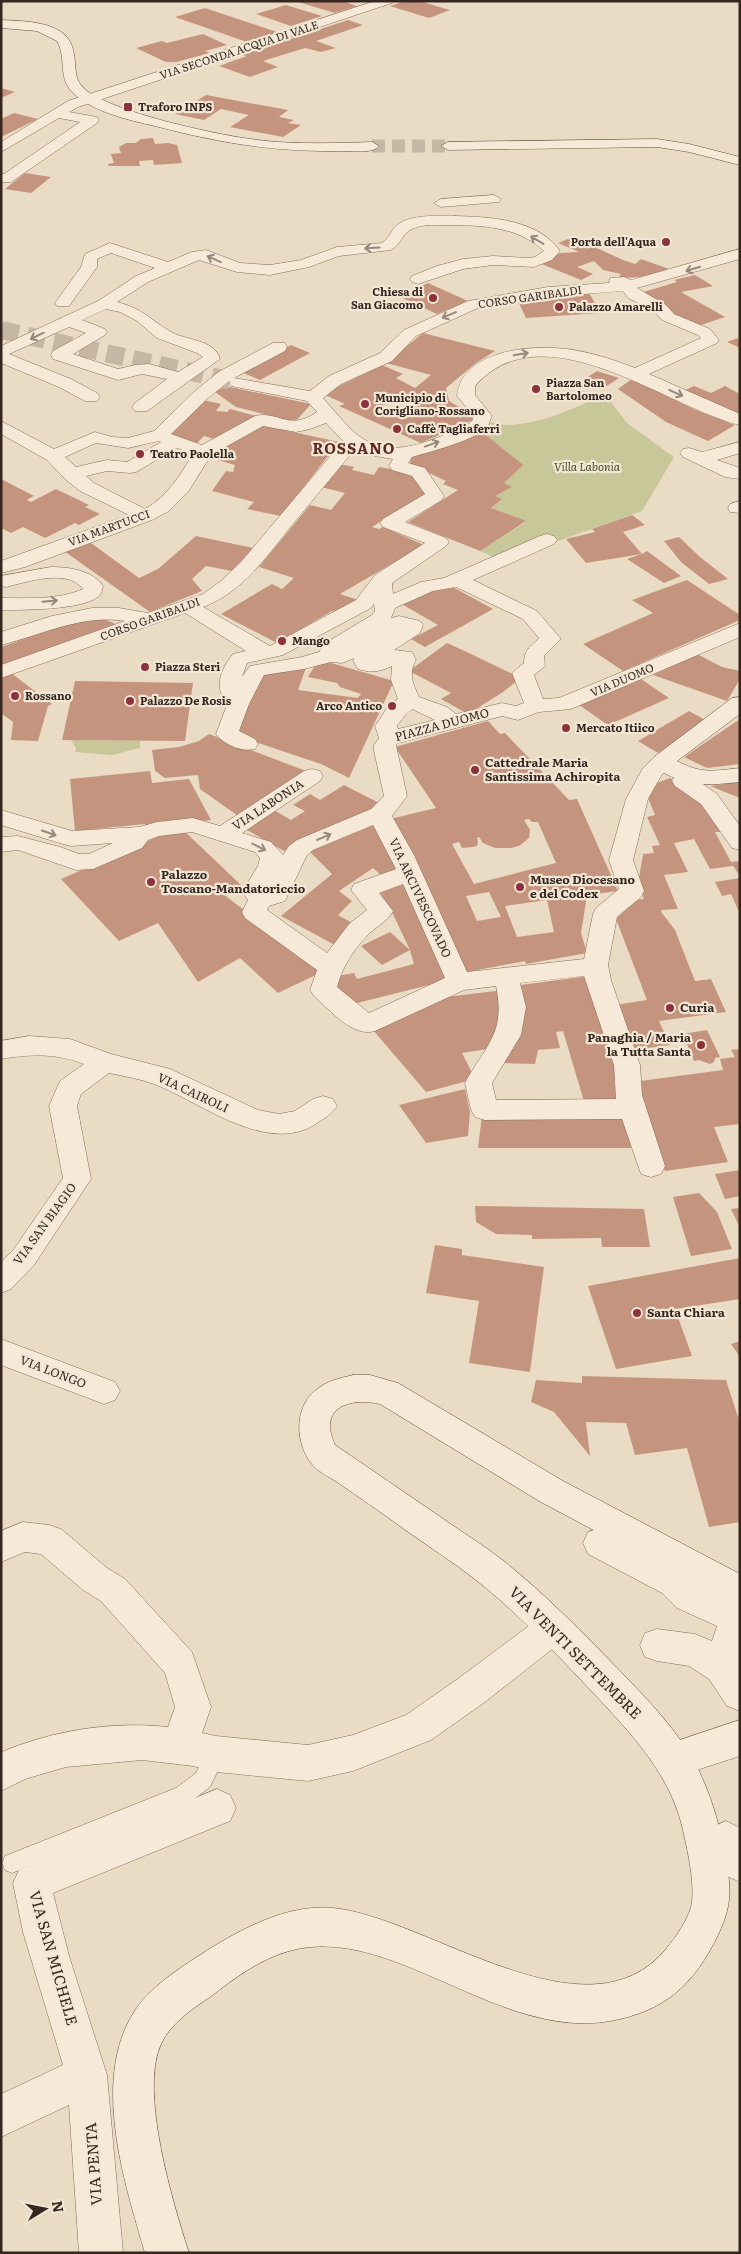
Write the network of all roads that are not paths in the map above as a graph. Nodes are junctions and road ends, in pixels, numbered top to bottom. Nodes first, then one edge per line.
1 (388, 1) edge
2 (1, 24) edge
3 (89, 98) junction
4 (57, 114) junction
5 (372, 146) tunnel mouth
6 (448, 146) tunnel mouth
7 (1, 148) edge
8 (740, 161) edge
9 (1, 178) edge
10 (494, 199) dead end
11 (436, 205) junction
12 (740, 254) edge
13 (526, 265) junction
14 (169, 267) junction
15 (418, 279) dead end
16 (628, 286) junction
17 (63, 303) dead end
18 (104, 304) junction
19 (68, 321) junction
20 (279, 347) dead end
21 (4, 350) edge
22 (110, 356) dead end
23 (94, 367) junction
24 (634, 375) junction
25 (180, 378) junction
26 (237, 382) tunnel mouth
27 (65, 383) junction
28 (91, 397) dead end
29 (312, 397) junction
30 (141, 407) dead end
31 (328, 413) junction
32 (740, 420) edge
33 (1, 426) edge
34 (167, 438) junction
35 (353, 440) junction
36 (740, 447) edge
37 (204, 451) junction
38 (404, 454) junction
39 (53, 456) junction
40 (740, 474) edge
41 (71, 475) junction
42 (145, 516) junction
43 (547, 540) dead end
44 (1, 567) edge
45 (382, 579) junction
46 (458, 579) junction
47 (1, 582) edge
48 (1, 604) edge
49 (386, 604) junction
50 (190, 607) junction
51 (149, 619) junction
52 (740, 629) edge
53 (1, 639) edge
54 (265, 653) junction
55 (331, 655) junction
56 (1, 672) edge
57 (410, 701) junction
58 (740, 703) edge
59 (238, 704) junction
60 (523, 716) junction
61 (452, 722) junction
62 (390, 738) junction
63 (247, 744) dead end
64 (662, 762) junction
65 (740, 775) edge
66 (312, 776) dead end
67 (687, 776) junction
68 (378, 814) junction
69 (2, 817) edge
70 (141, 834) junction
71 (224, 834) junction
72 (740, 843) edge
73 (1, 845) edge
74 (410, 873) junction
75 (261, 898) junction
76 (595, 966) junction
77 (330, 967) junction
78 (506, 976) junction
79 (459, 982) junction
80 (1, 1050) edge
81 (105, 1062) junction
82 (324, 1106) dead end
83 (632, 1109) junction
84 (650, 1166) dead end
85 (1, 1281) edge
86 (1, 1352) edge
87 (104, 1391) dead end
88 (600, 1543) dead end
89 (1, 1547) edge
90 (739, 1606) edge
91 (553, 1628) junction
92 (657, 1645) dead end
93 (730, 1681) edge
94 (740, 1738) edge
95 (180, 1746) junction
96 (216, 1754) junction
97 (672, 1760) junction
98 (1, 1773) edge
99 (217, 1808) dead end
100 (12, 1863) dead end
101 (88, 2075) junction
102 (1, 2116) edge
103 (101, 2253) edge
104 (167, 2253) edge

1 - 3 street, VIA SECONDA ACQUA DI VALE
2 - 3 street
3 - 4 street, VIA SECONDA ACQUA DI VALE
3 - 5 street
4 - 7 street, VIA SECONDA ACQUA DI VALE
4 - 9 street
6 - 8 street
10 - 11 street
13 -> 11 street
11 -> 14 street
12 -> 16 street, CORSO GARIBALDI
13 - 15 street
13 - 16 street
14 - 17 street
14 - 18 street
16 - 24 street
16 -> 29 street, CORSO GARIBALDI
18 - 19 street
18 - 25 street
19 -> 21 street
19 - 23 street
20 - 34 street
21 - 27 street
22 - 23 street
23 - 25 street
23 - 27 street
24 -> 32 street
38 -> 24 street
25 - 30 street
26 - 29 street
27 - 28 street
29 - 31 street
31 - 35 street
31 - 37 street, VIA MARTUCCI
33 - 39 street
34 - 37 street
34 - 39 street
34 - 41 street
35 - 38 street
35 - 50 street, CORSO GARIBALDI
36 - 40 street
37 - 42 street, VIA MARTUCCI
38 - 45 street
39 - 41 street
41 - 42 street
42 - 44 street, VIA MARTUCCI
43 - 46 street
45 - 49 street
45 - 54 street
46 - 49 street
46 - 60 street
48 -> 47 street
49 - 55 street
50 - 51 street, CORSO GARIBALDI
50 - 54 street
51 - 53 street
51 - 56 street, CORSO GARIBALDI
52 - 60 street, VIA DUOMO
54 - 59 street
55 - 57 street
55 - 59 street
57 - 61 street
57 - 62 street
58 - 64 street
59 - 63 street
60 - 61 street, PIAZZA DUOMO
61 - 62 street, PIAZZA DUOMO
62 - 68 street, PIAZZA DUOMO
64 - 67 street
64 - 76 street
65 - 67 street
66 - 71 street, VIA LABONIA
67 - 72 street
68 - 74 street, VIA ARCIVESCOVADO
75 -> 68 street
69 -> 70 street
70 - 71 street
70 - 73 street
71 -> 75 street
74 - 77 street
74 - 79 street, VIA ARCIVESCOVADO
75 - 77 street
76 - 78 street
76 - 83 street
77 - 79 street
78 - 79 street
78 - 83 street
80 - 81 street, VIA CAIROLI
81 - 82 street, VIA CAIROLI
81 - 85 street, VIA SAN BIAGIO
83 - 84 street
86 - 87 street, VIA LONGO
88 - 90 street
89 - 95 street
90 - 91 street, VIA VENTI SETTEMBRE
90 - 93 street
91 - 96 street
91 - 97 street, VIA VENTI SETTEMBRE
92 - 93 street
94 - 97 street
95 - 96 street
95 - 98 street
96 - 100 lane
97 - 104 street, VIA VENTI SETTEMBRE
99 - 101 street, VIA SAN MICHELE
101 - 102 street
101 - 103 street, VIA PENTA

